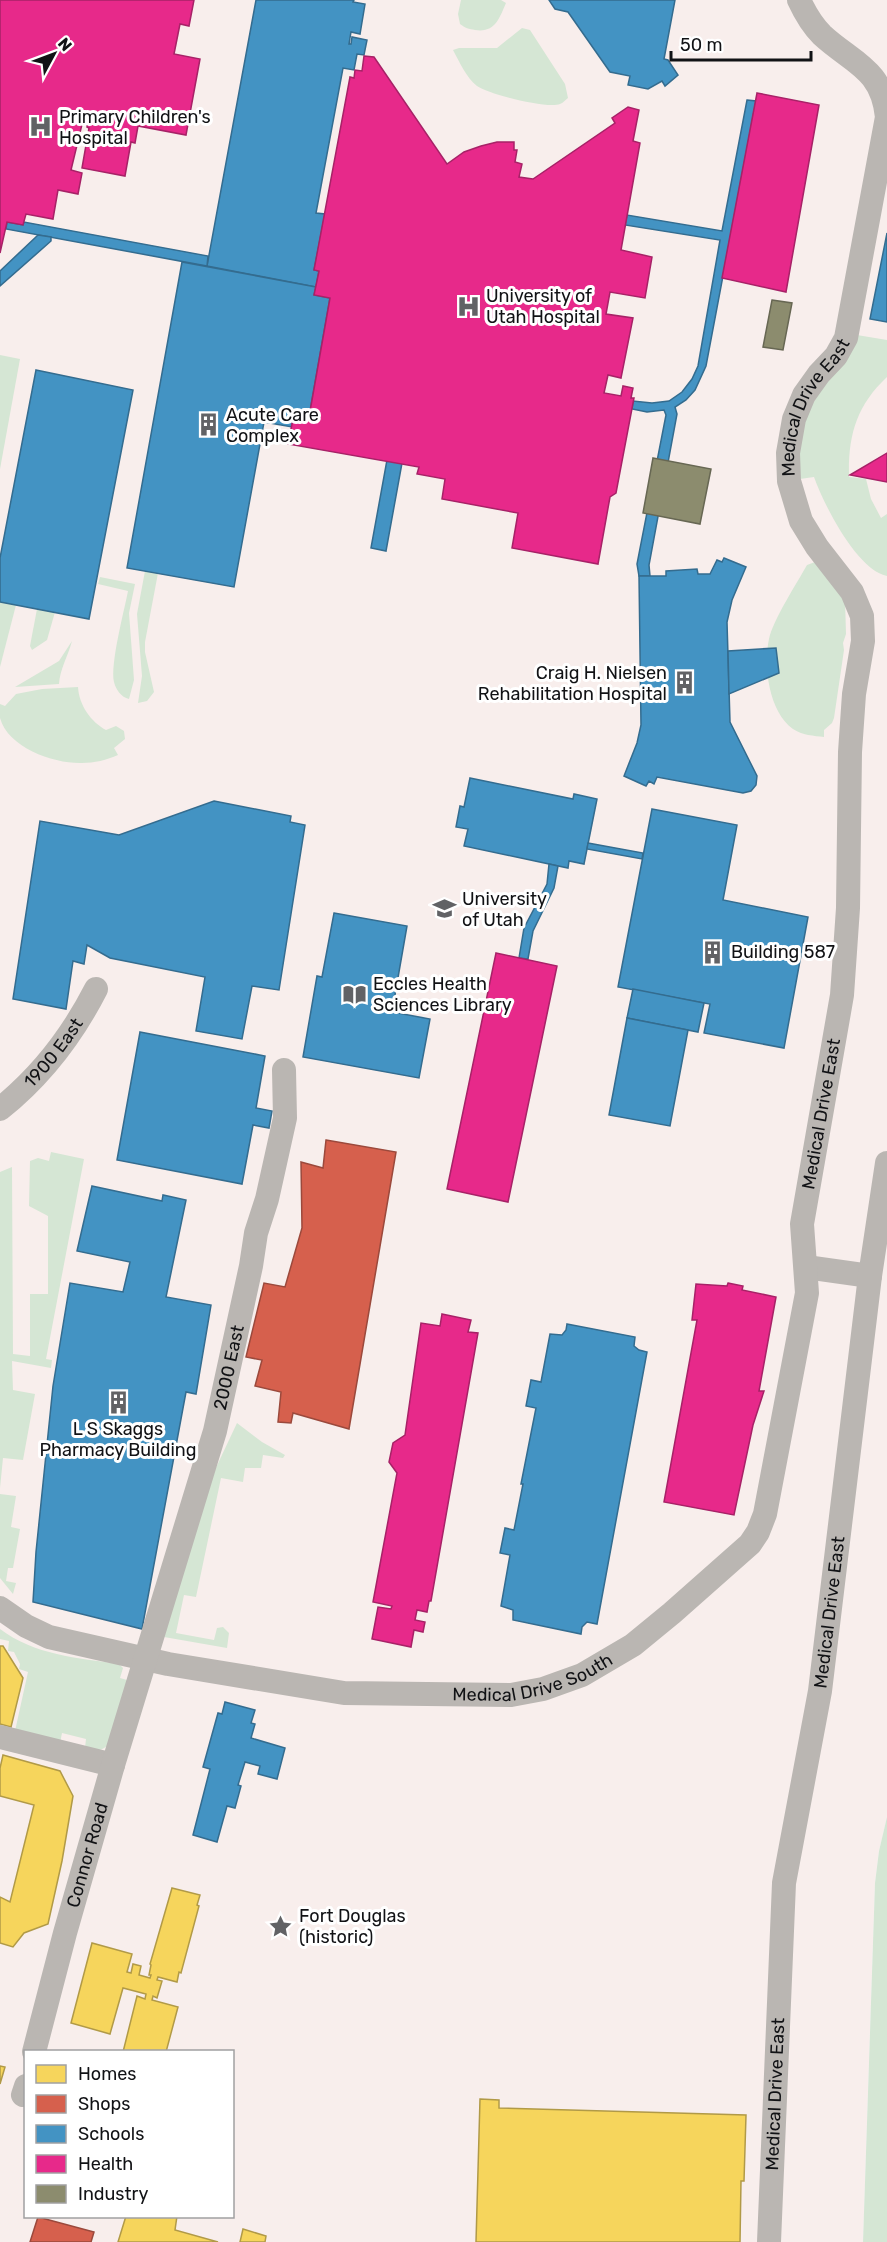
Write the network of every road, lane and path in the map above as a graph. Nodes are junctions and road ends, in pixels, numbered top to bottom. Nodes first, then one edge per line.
1 (799, 0) edge
2 (96, 989) dead end
3 (284, 1070) dead end
4 (0, 1109) edge
5 (887, 1162) edge
6 (806, 1267) junction
7 (870, 1276) junction
8 (0, 1608) edge
9 (146, 1660) junction
10 (0, 1737) edge
11 (113, 1765) junction
12 (35, 2050) edge
13 (769, 2242) edge

1 - 6 street, Medical Drive East
2 - 4 street, 1900 East
3 - 9 street, 2000 East
5 - 7 street, Medical Drive East
6 - 7 street
6 - 9 street, Medical Drive South
7 - 13 street, Medical Drive East
8 - 9 street, Medical Drive South
9 - 11 street, Connor Road
10 - 11 street
11 - 12 street, Connor Road

